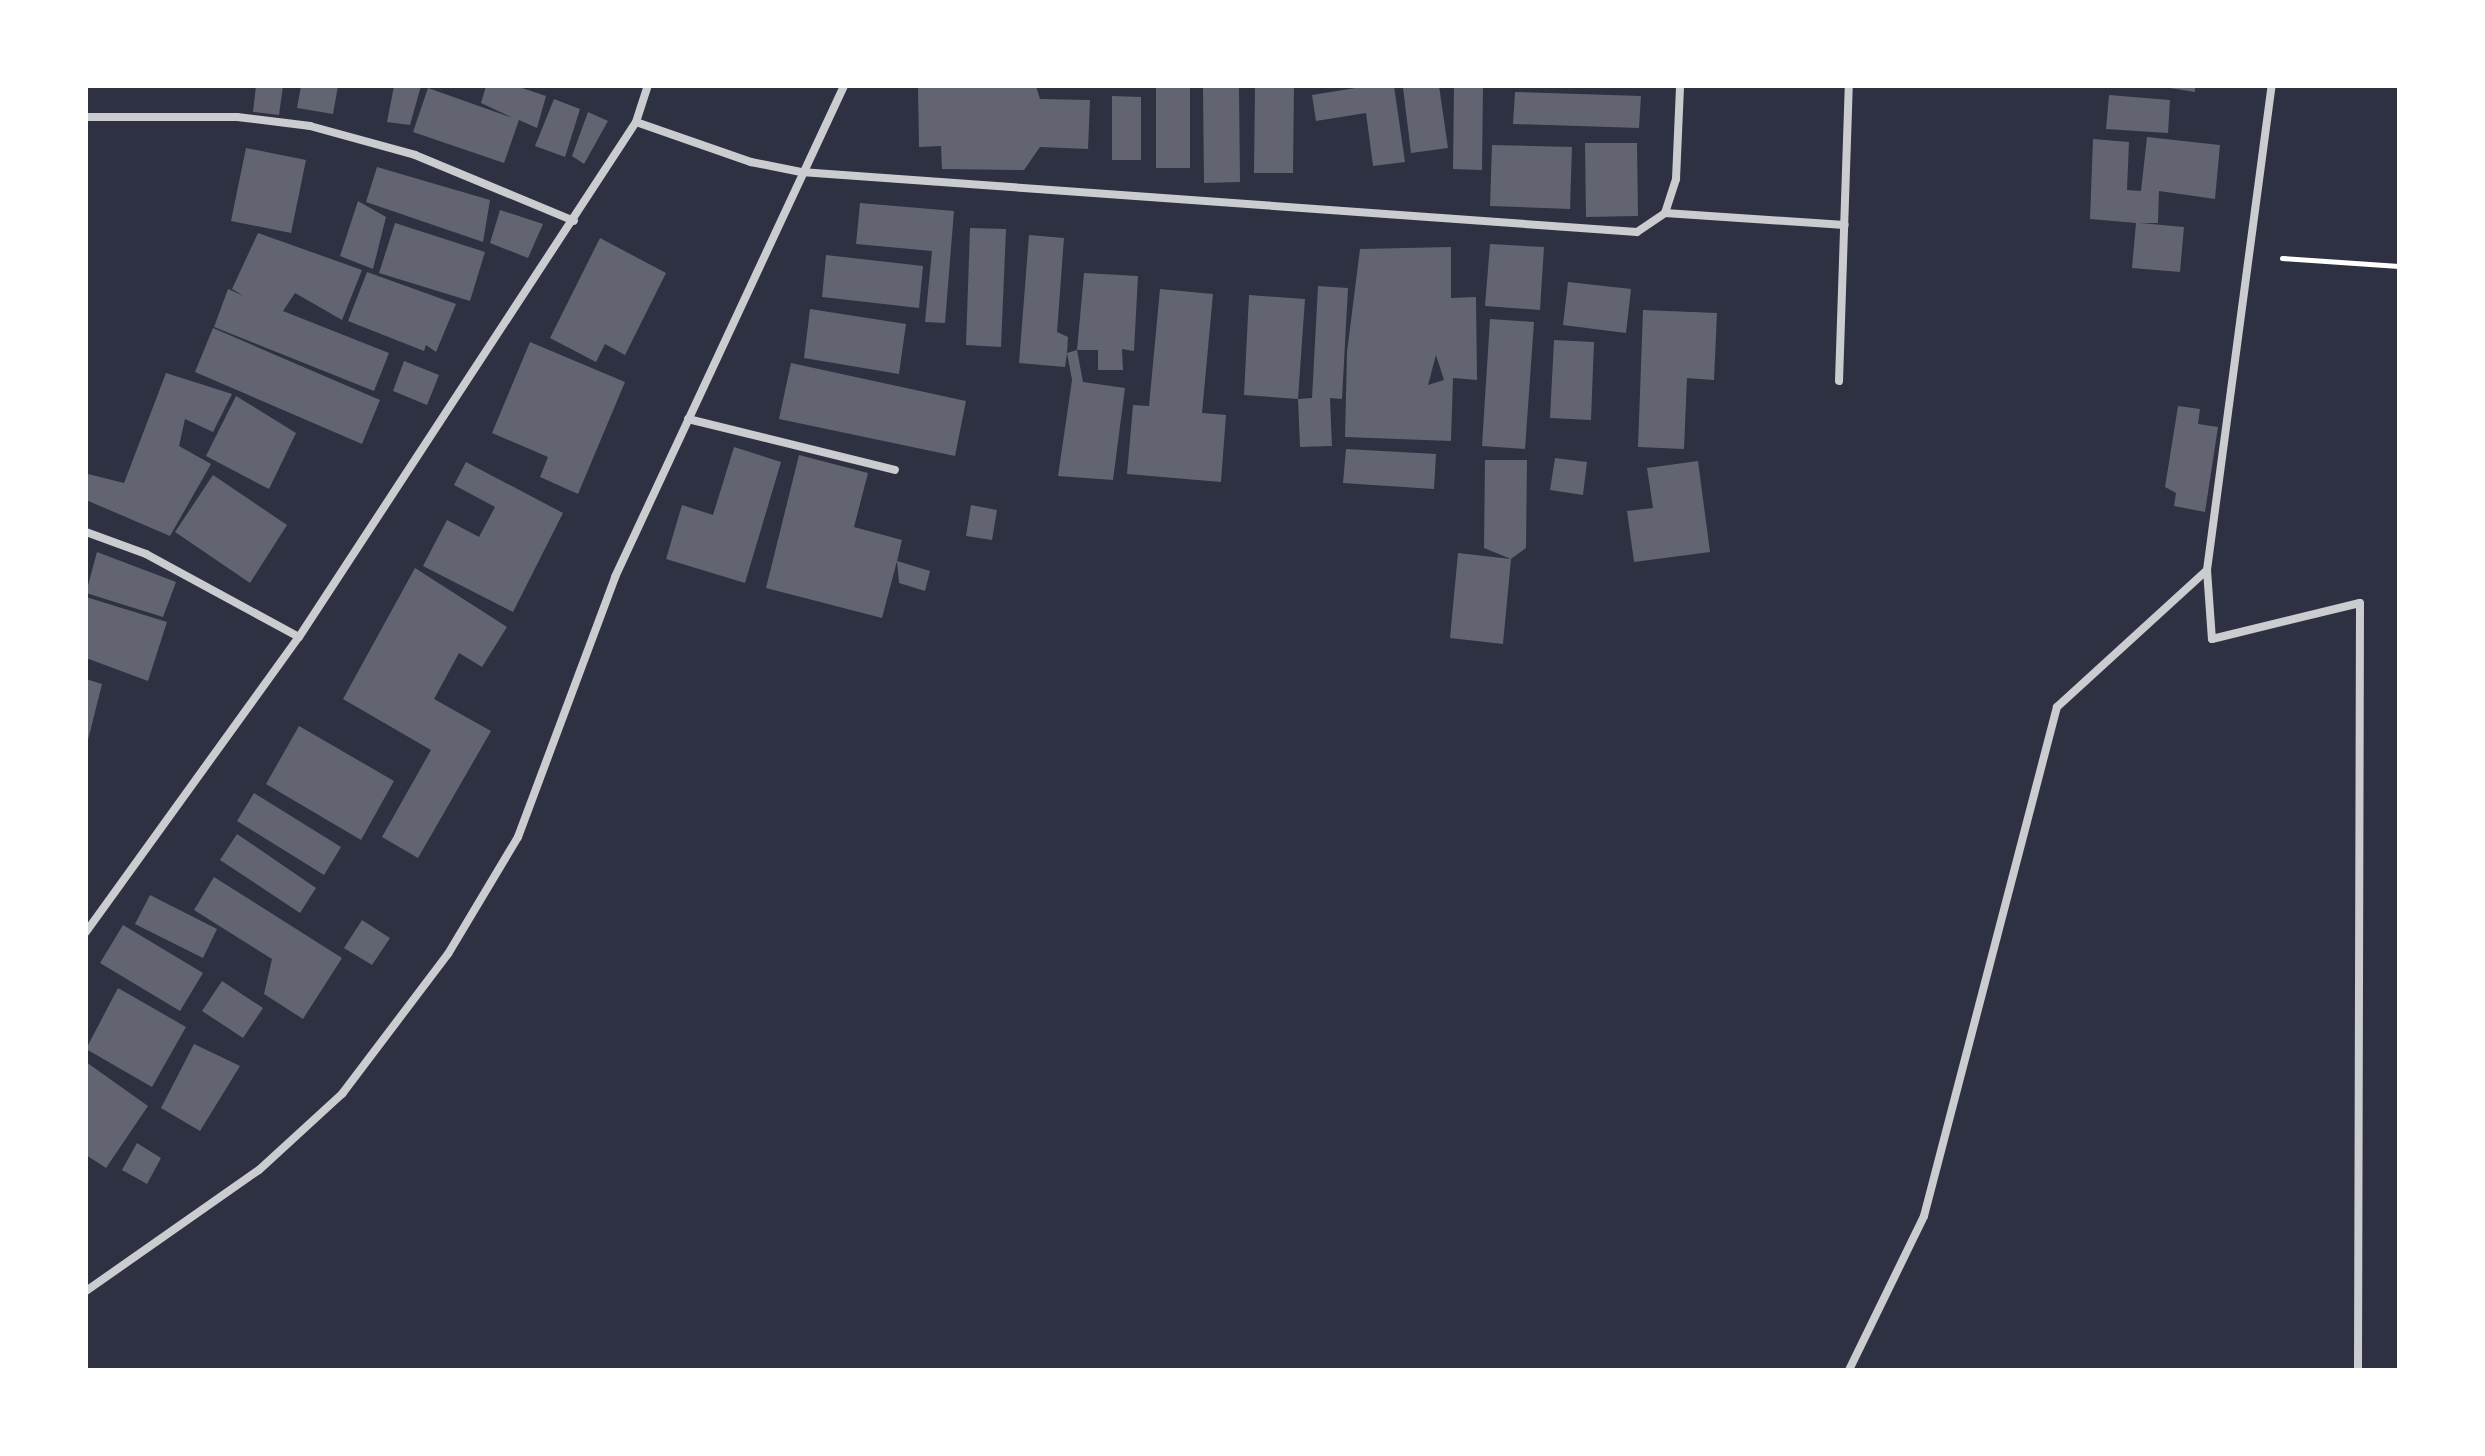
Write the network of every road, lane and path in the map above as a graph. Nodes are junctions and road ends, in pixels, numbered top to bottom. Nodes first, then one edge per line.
1 (648, 86) edge
2 (844, 86) edge
3 (1680, 86) edge
4 (1849, 86) edge
5 (2272, 86) edge
6 (86, 117) edge
7 (636, 122) junction
8 (801, 172) junction
9 (1665, 213) junction
10 (574, 221) junction
11 (1845, 225) junction
12 (2249, 256) junction
13 (2399, 266) edge
14 (1839, 381) dead end
15 (688, 419) junction
16 (895, 470) dead end
17 (86, 532) edge
18 (2207, 570) junction
19 (299, 637) junction
20 (86, 932) edge
21 (86, 1291) edge
22 (1849, 1370) edge
23 (2358, 1370) edge

1 - 7 street
2 - 8 street
3 - 9 street
4 - 11 street
5 - 12 street
6 - 10 street
7 - 8 street
7 - 10 street
8 - 9 street
8 - 15 street
9 - 11 street
10 - 19 street
11 - 14 street
12 - 13 path
12 - 18 street
15 - 16 street
15 - 21 street
17 - 19 street
18 - 22 street
18 - 23 street
19 - 20 street

